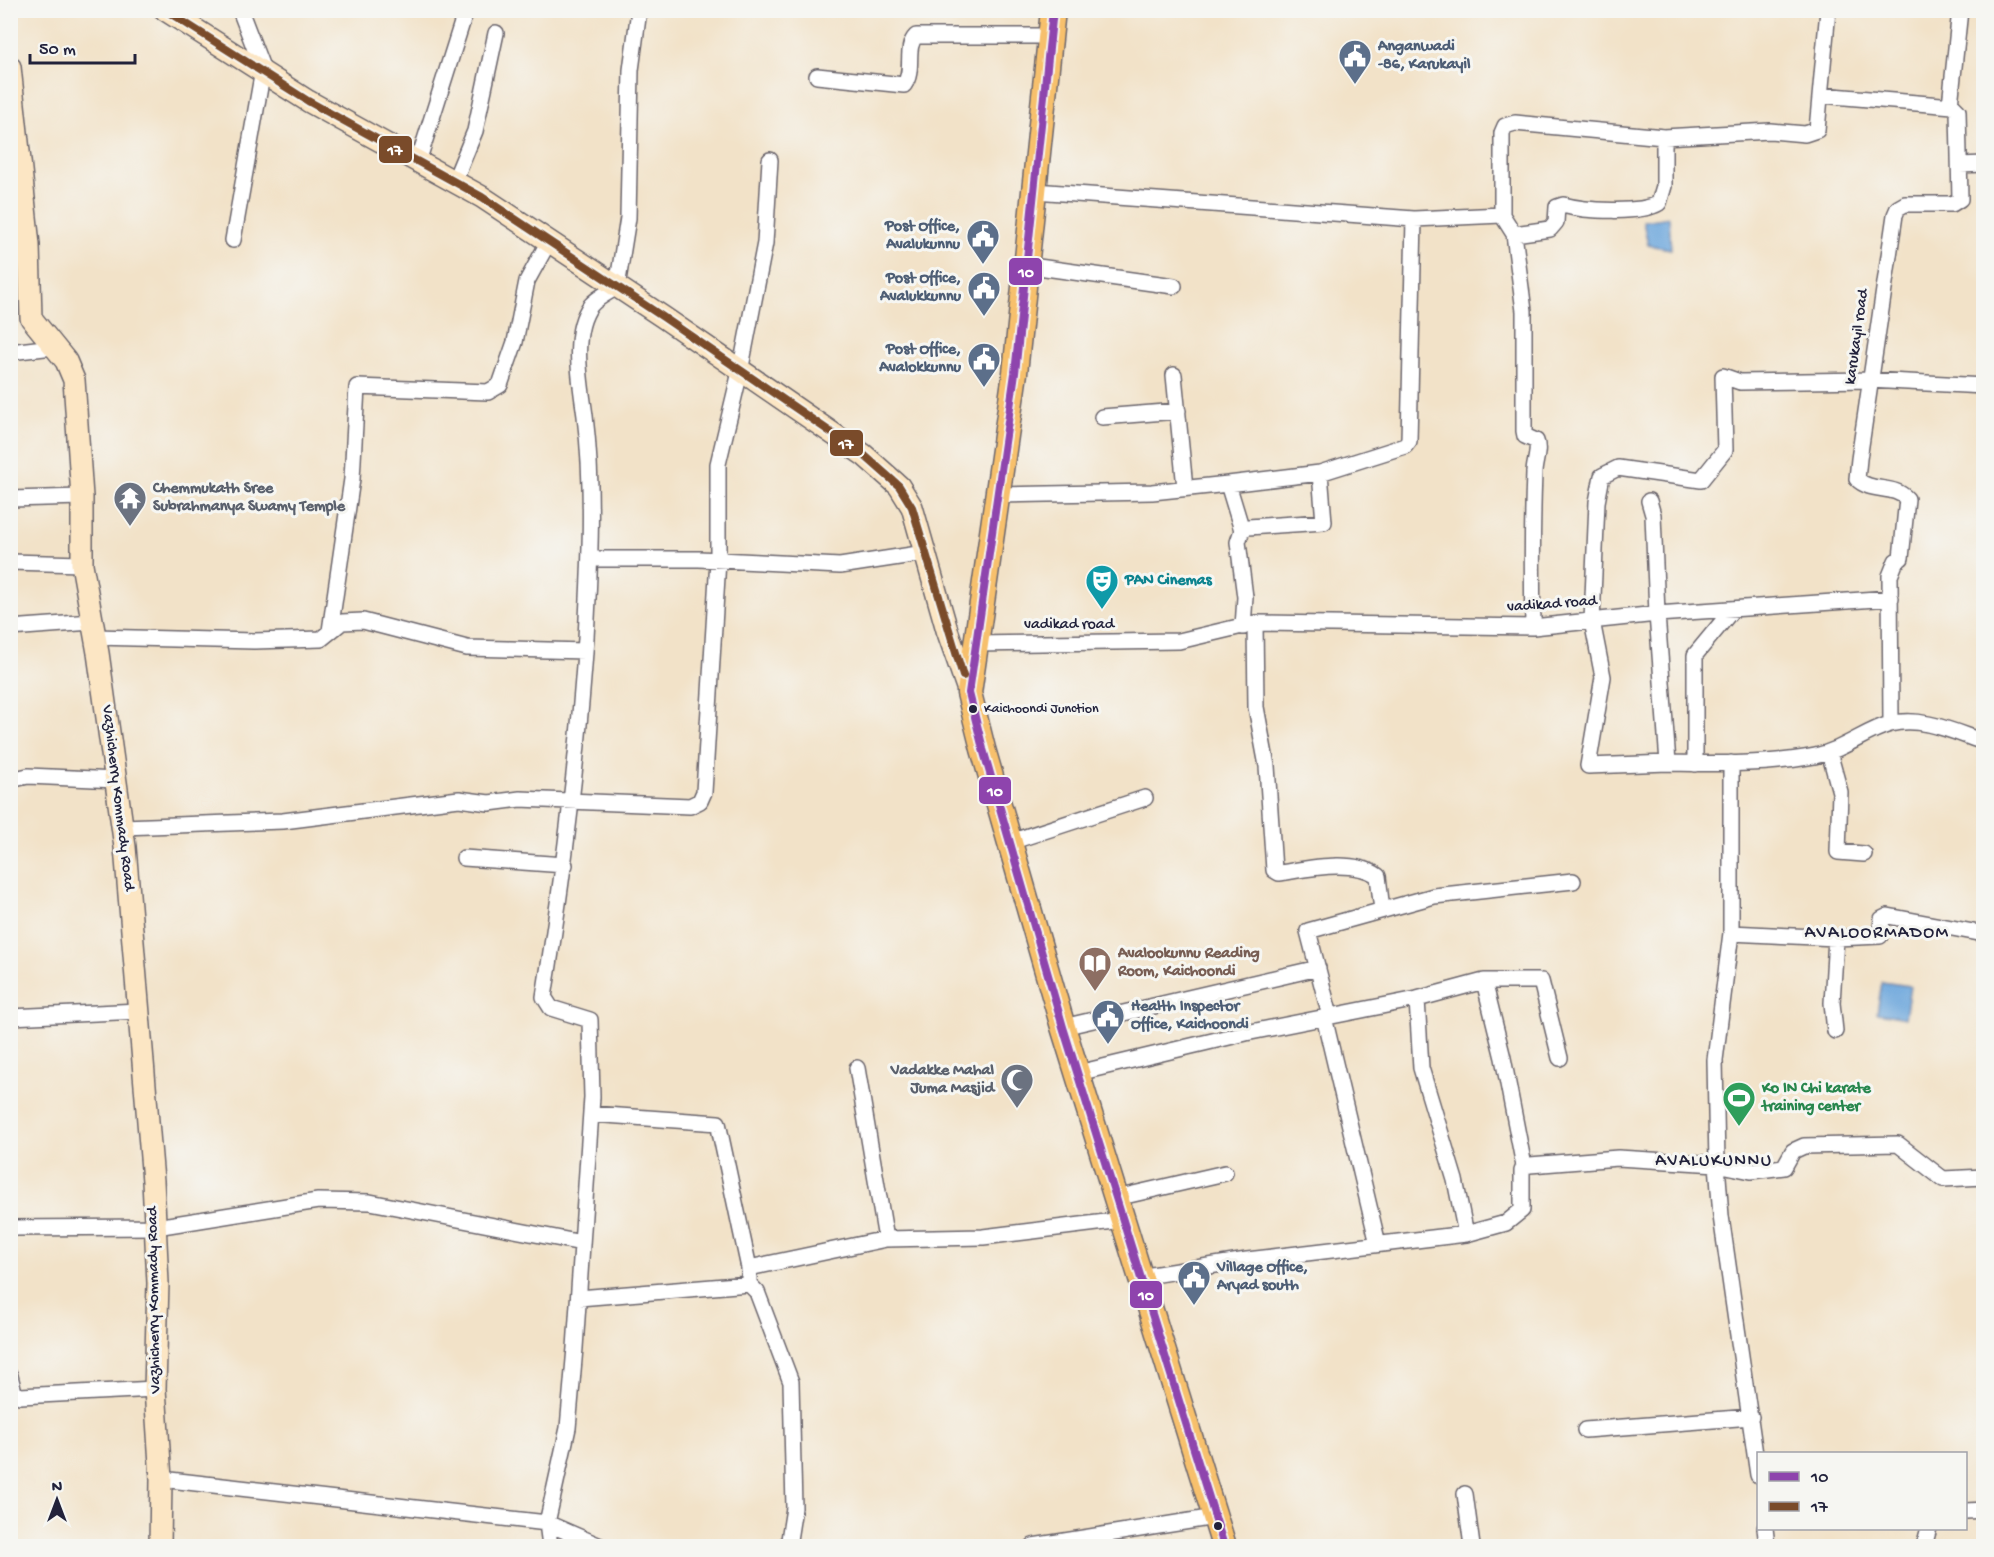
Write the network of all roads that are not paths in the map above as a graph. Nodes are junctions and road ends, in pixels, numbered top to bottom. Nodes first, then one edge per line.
1 (165, 10) edge
2 (240, 10) edge
3 (466, 10) edge
4 (639, 10) edge
5 (1053, 10) edge
6 (1828, 10) edge
7 (1960, 10) edge
8 (496, 33) dead end
9 (1051, 36) junction
10 (10, 67) edge
11 (263, 70) junction
12 (817, 76) dead end
13 (1821, 95) junction
14 (1950, 105) junction
15 (13, 123) edge
16 (1664, 137) junction
17 (770, 160) dead end
18 (418, 162) junction
19 (1983, 164) edge
20 (1960, 165) junction
21 (454, 182) junction
22 (16, 184) edge
23 (1035, 191) junction
24 (1502, 215) junction
25 (1414, 219) junction
26 (1514, 234) junction
27 (233, 240) dead end
28 (549, 241) junction
29 (1024, 264) junction
30 (1174, 286) dead end
31 (617, 287) junction
32 (53, 347) junction
33 (10, 352) edge
34 (740, 372) junction
35 (1174, 375) dead end
36 (1869, 380) junction
37 (1983, 386) edge
38 (1178, 411) junction
39 (1102, 417) dead end
40 (1320, 472) junction
41 (1228, 484) junction
42 (1185, 488) junction
43 (997, 495) junction
44 (82, 497) junction
45 (10, 499) edge
46 (1649, 501) dead end
47 (1242, 530) junction
48 (925, 553) junction
49 (591, 559) junction
50 (717, 560) junction
51 (10, 562) edge
52 (82, 564) junction
53 (1891, 598) junction
54 (1733, 609) junction
55 (1657, 614) junction
56 (1592, 621) junction
57 (1249, 625) junction
58 (1533, 627) junction
59 (10, 628) edge
60 (94, 629) junction
61 (330, 631) junction
62 (975, 644) junction
63 (585, 651) junction
64 (969, 693) junction
65 (1890, 724) junction
66 (1983, 742) edge
67 (1829, 752) junction
68 (1731, 763) junction
69 (1668, 764) junction
70 (1695, 764) junction
71 (10, 780) edge
72 (116, 780) junction
73 (1145, 798) dead end
74 (571, 800) junction
75 (123, 827) junction
76 (1010, 842) junction
77 (1864, 854) dead end
78 (464, 858) dead end
79 (565, 865) junction
80 (1573, 881) dead end
81 (1382, 910) junction
82 (1731, 933) junction
83 (1983, 933) edge
84 (1836, 938) junction
85 (1318, 968) junction
86 (1484, 981) junction
87 (1418, 999) junction
88 (139, 1011) junction
89 (1327, 1016) junction
90 (10, 1017) edge
91 (1063, 1027) junction
92 (1835, 1031) dead end
93 (1560, 1058) dead end
94 (857, 1068) dead end
95 (1078, 1073) junction
96 (591, 1114) junction
97 (1717, 1164) junction
98 (1524, 1166) junction
99 (1225, 1173) dead end
100 (1983, 1177) edge
101 (1119, 1209) junction
102 (156, 1227) junction
103 (10, 1228) edge
104 (1466, 1234) junction
105 (886, 1239) junction
106 (582, 1243) junction
107 (1378, 1244) junction
108 (749, 1268) junction
109 (1139, 1277) junction
110 (750, 1284) junction
111 (579, 1298) junction
112 (10, 1376) edge
113 (155, 1389) junction
114 (1751, 1417) junction
115 (1585, 1430) dead end
116 (1757, 1467) edge
117 (161, 1479) junction
118 (1465, 1494) dead end
119 (1983, 1510) edge
120 (1967, 1511) edge
121 (1215, 1517) junction
122 (547, 1523) junction
123 (1765, 1530) edge
124 (1928, 1530) edge
125 (1079, 1543) edge
126 (160, 1546) edge
127 (550, 1546) edge
128 (600, 1546) edge
129 (788, 1546) edge
130 (1033, 1546) edge
131 (1224, 1546) edge
132 (1472, 1546) edge
133 (1767, 1546) edge
134 (1924, 1546) edge

1 - 11 main road
2 - 11 street
3 - 18 street
4 - 31 street
5 - 9 main road
6 - 13 street
7 - 14 street
8 - 21 street
9 - 12 street
9 - 23 main road
10 - 15 main road, Vazhicherry Kommady Road
11 - 18 main road
11 - 27 street
13 - 14 street
13 - 16 street
14 - 20 street, karukayil road
15 - 22 main road, Vazhicherry Kommady Road
16 - 24 street
16 - 26 street
17 - 34 street
18 - 21 main road
19 - 20 street
20 - 36 street, karukayil road
21 - 28 main road
22 - 32 main road, Vazhicherry Kommady Road
23 - 25 street
23 - 29 main road
24 - 25 street
24 - 26 street
25 - 40 street
26 - 58 street
28 - 31 main road
28 - 61 street
29 - 30 street
29 - 43 main road
31 - 34 main road
31 - 49 street
32 - 33 street
32 - 44 main road, Vazhicherry Kommady Road
34 - 48 main road
34 - 50 street
35 - 38 street
36 - 37 street
36 - 53 street, karukayil road
36 - 56 street
38 - 39 street
38 - 42 street
40 - 41 street
40 - 47 street
41 - 42 street
41 - 47 street
42 - 43 street
43 - 62 main road
44 - 45 street
44 - 52 main road, Vazhicherry Kommady Road
46 - 55 street
47 - 57 street
48 - 50 street
48 - 64 main road
49 - 50 street
49 - 63 street
50 - 74 street
51 - 52 street
52 - 60 main road, Vazhicherry Kommady Road
53 - 54 street, vadikad road
53 - 65 street, karukayil road
54 - 55 street, vadikad road
54 - 70 street
55 - 56 street, vadikad road
55 - 69 street
56 - 58 street, vadikad road
56 - 69 street
57 - 58 street, vadikad road
57 - 62 street, vadikad road
57 - 81 street
59 - 60 street
60 - 61 street
60 - 72 main road, Vazhicherry Kommady Road
61 - 63 street
62 - 64 main road
63 - 74 street
64 - 76 main road
65 - 66 street
65 - 67 street
67 - 68 street
67 - 77 street
68 - 70 street
68 - 82 street
69 - 70 street
71 - 72 street
72 - 75 main road, Vazhicherry Kommady Road
73 - 76 street
74 - 75 street
74 - 79 street
75 - 88 main road, Vazhicherry Kommady Road
76 - 91 main road
78 - 79 street
79 - 96 street
80 - 81 street
81 - 85 street
82 - 84 street
82 - 97 street
83 - 84 street
84 - 92 street
85 - 89 street
85 - 91 street
86 - 87 street
86 - 93 street
86 - 98 street
87 - 89 street
87 - 104 street
88 - 90 street
88 - 102 main road, Vazhicherry Kommady Road
89 - 95 street
89 - 107 street
91 - 95 main road
94 - 105 street
95 - 101 main road
96 - 106 street
96 - 108 street
97 - 98 street
97 - 100 street
97 - 114 street
98 - 104 street
99 - 101 street
101 - 105 street
101 - 109 main road
102 - 103 street
102 - 106 street
102 - 113 main road, Vazhicherry Kommady Road
104 - 107 street
105 - 108 street
106 - 111 street
107 - 109 street
108 - 110 street
109 - 121 main road
110 - 111 street
110 - 129 street
111 - 122 street
112 - 113 street
113 - 117 main road, Vazhicherry Kommady Road
114 - 115 street
114 - 116 street
117 - 122 street
117 - 126 main road, Vazhicherry Kommady Road
118 - 132 street
119 - 120 street
121 - 125 street
121 - 131 main road
122 - 127 street
122 - 128 street
123 - 133 street
124 - 134 street
125 - 130 street

